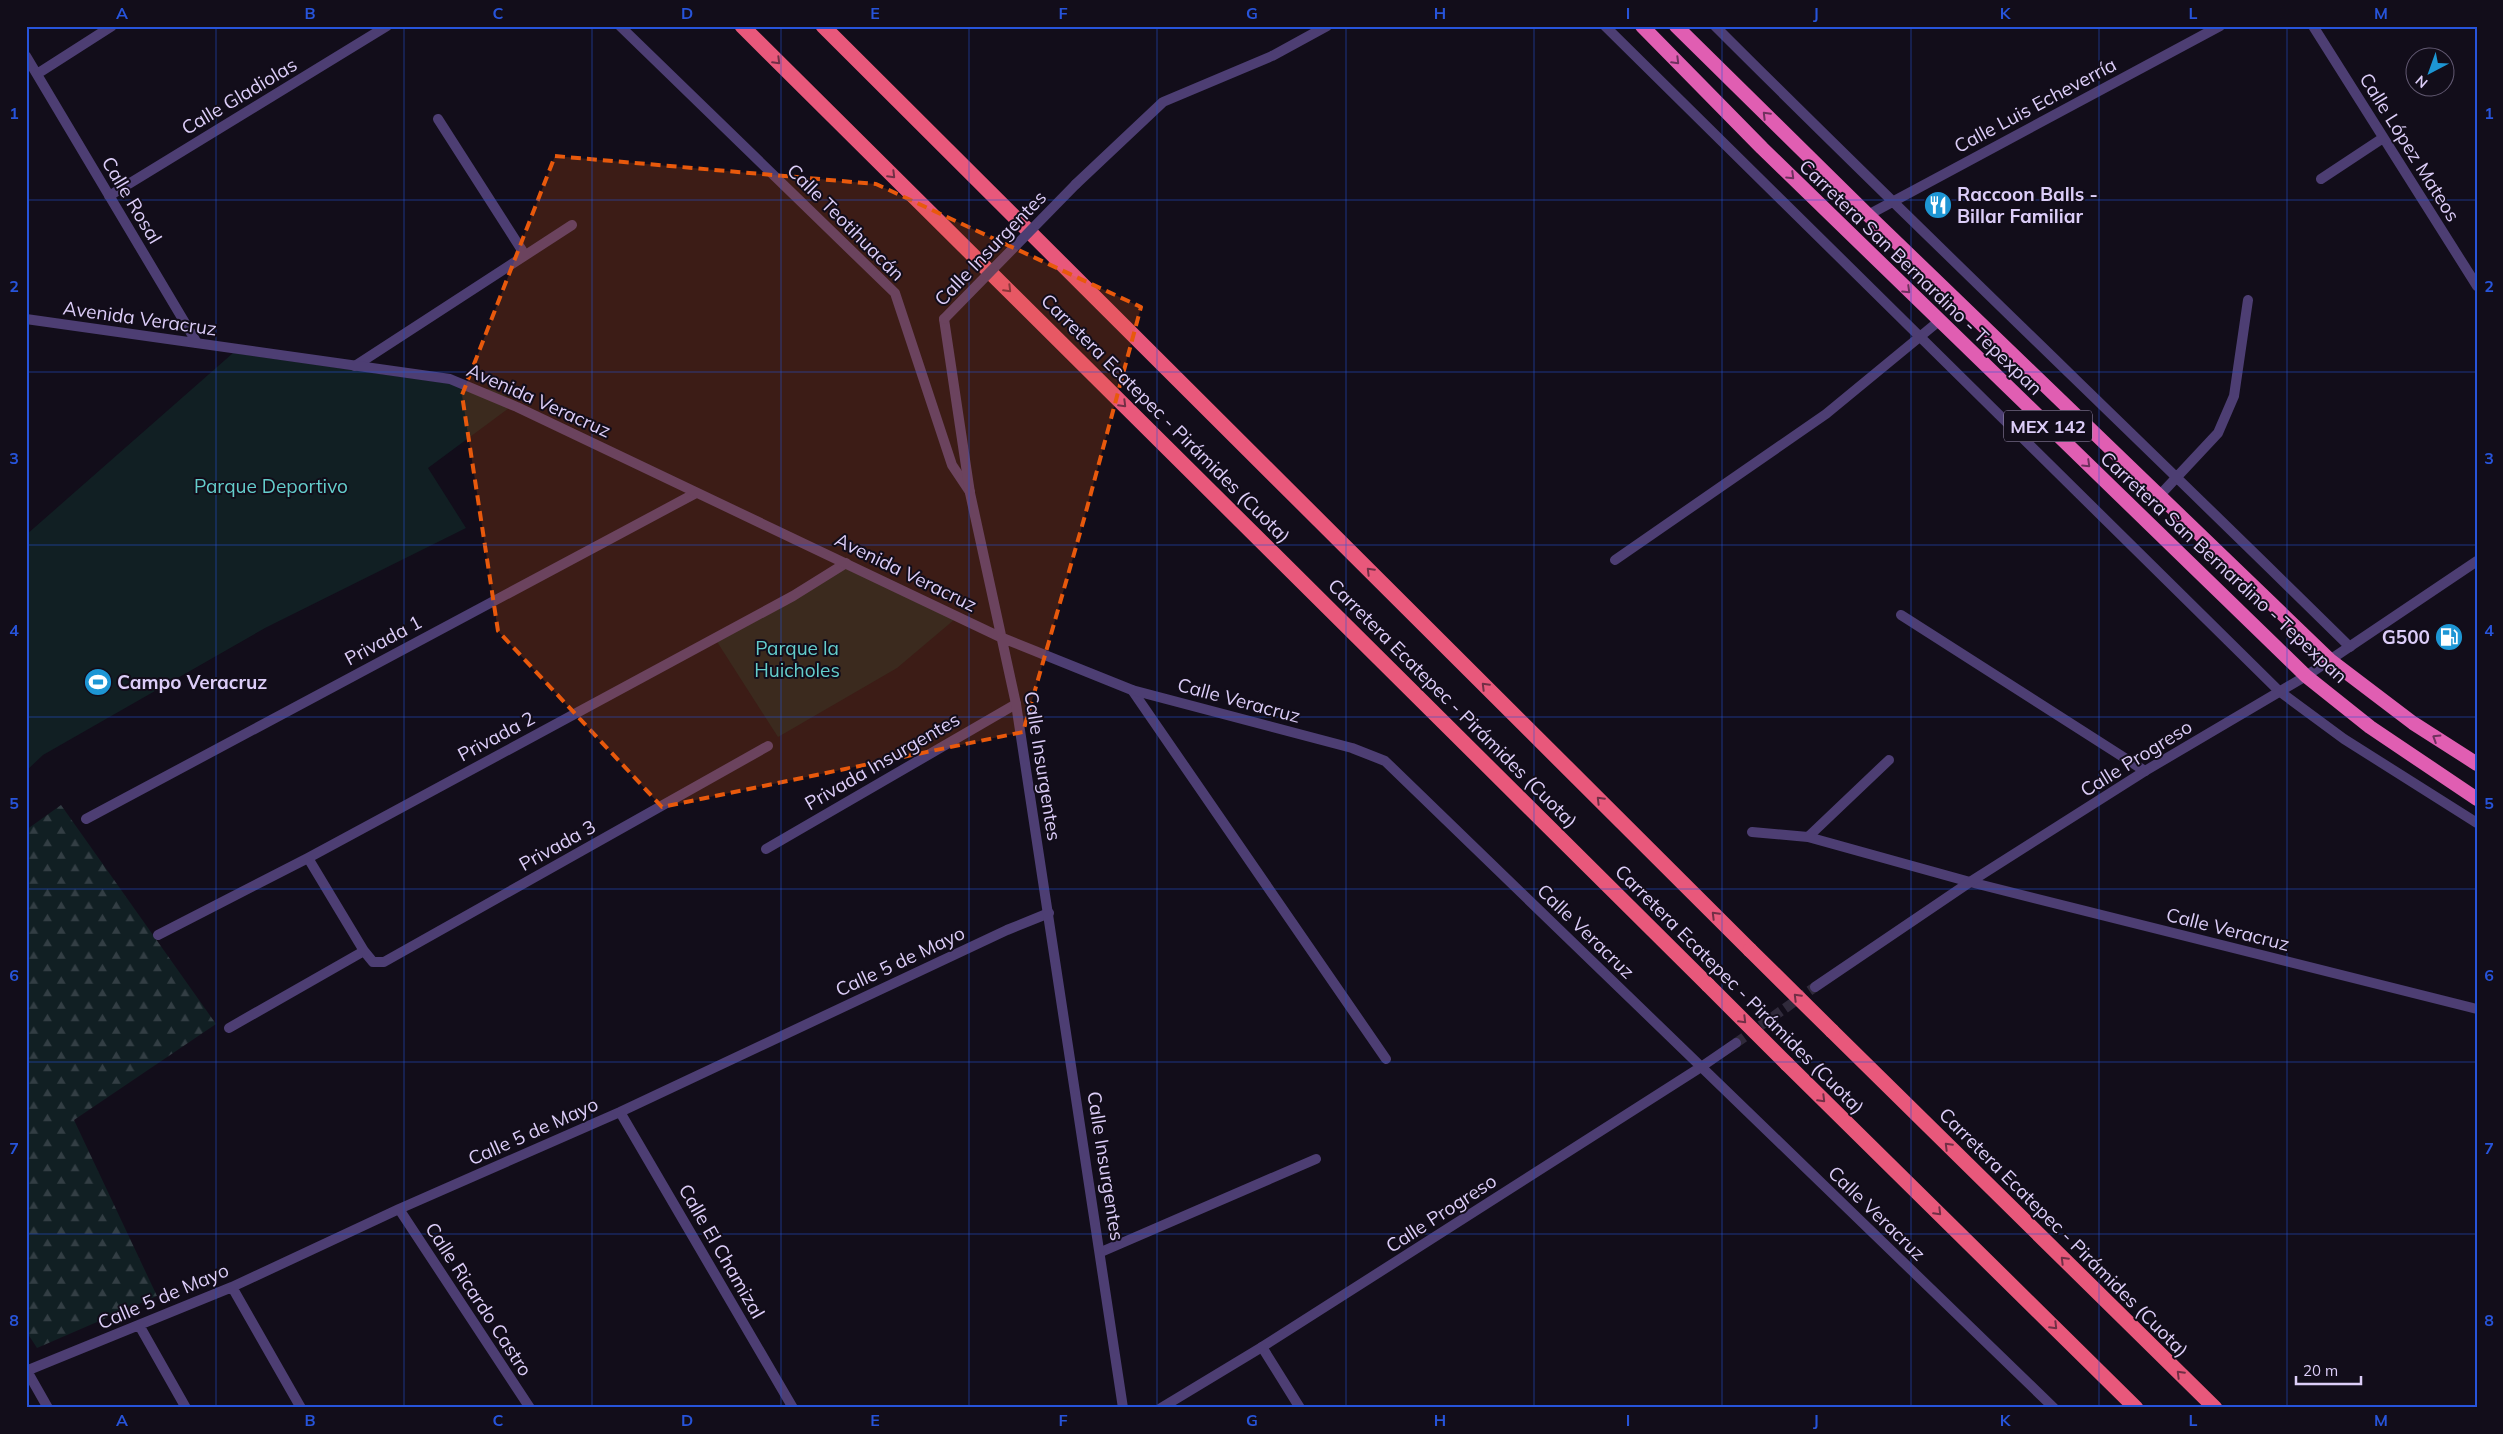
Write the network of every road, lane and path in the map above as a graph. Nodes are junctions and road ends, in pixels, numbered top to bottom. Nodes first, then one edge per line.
1 (112, 26) edge
2 (387, 26) edge
3 (620, 26) edge
4 (742, 26) edge
5 (823, 26) edge
6 (1327, 26) edge
7 (1606, 26) edge
8 (1642, 26) edge
9 (1676, 26) edge
10 (1714, 26) edge
11 (2313, 26) edge
12 (2215, 27) edge
13 (26, 56) edge
14 (37, 74) junction
15 (438, 119) dead end
16 (2384, 138) junction
17 (2321, 179) dead end
18 (109, 196) junction
19 (1891, 202) junction
20 (1868, 215) junction
21 (572, 225) dead end
22 (525, 255) junction
23 (2477, 286) edge
24 (2248, 300) dead end
25 (26, 319) edge
26 (1939, 320) junction
27 (1918, 336) junction
28 (197, 343) junction
29 (355, 366) junction
30 (2177, 476) junction
31 (696, 493) junction
32 (970, 493) junction
33 (2160, 495) junction
34 (1615, 560) dead end
35 (2477, 561) edge
36 (846, 563) junction
37 (1901, 615) dead end
38 (1000, 637) junction
39 (2350, 646) junction
40 (2330, 660) junction
41 (2306, 676) junction
42 (1132, 690) junction
43 (2279, 691) junction
44 (1016, 704) junction
45 (768, 746) dead end
46 (1889, 760) dead end
47 (2477, 764) edge
48 (2146, 771) junction
49 (2477, 799) edge
50 (86, 819) dead end
51 (2477, 823) edge
52 (1752, 832) dead end
53 (1808, 837) junction
54 (766, 848) dead end
55 (308, 858) junction
56 (1970, 882) junction
57 (1049, 913) junction
58 (158, 935) dead end
59 (364, 951) junction
60 (1815, 987) tunnel mouth
61 (2477, 1009) edge
62 (229, 1028) dead end
63 (1736, 1043) tunnel mouth
64 (1386, 1059) dead end
65 (1701, 1067) junction
66 (620, 1112) junction
67 (1316, 1159) dead end
68 (399, 1209) junction
69 (1101, 1252) junction
70 (232, 1287) junction
71 (139, 1325) junction
72 (1262, 1347) junction
73 (27, 1371) edge
74 (48, 1408) edge
75 (186, 1408) edge
76 (301, 1408) edge
77 (530, 1408) edge
78 (794, 1408) edge
79 (1124, 1408) edge
80 (1161, 1408) edge
81 (1300, 1408) edge
82 (2054, 1408) edge
83 (2136, 1408) edge
84 (2215, 1408) edge

1 - 14 street
2 - 18 street, Calle Gladiolas
3 - 32 street, Calle Teotihuacán
4 -> 83 highway, Carretera Ecatepec - Pirámides (Cuota), bridge
84 -> 5 highway, Carretera Ecatepec - Pirámides (Cuota), bridge
6 - 32 street, Calle Insurgentes, bridge
7 - 27 street
8 -> 26 highway, Carretera San Bernardino - Tepexpan / MEX 142
20 -> 9 highway, Carretera San Bernardino - Tepexpan / MEX 142
10 - 19 street
11 - 16 street, Calle López Mateos
12 - 19 street, Calle Luis Echeverría
13 - 14 street, Calle Rosal
14 - 18 street, Calle Rosal
15 - 22 street
16 - 17 street
16 - 23 street, Calle López Mateos
18 - 28 street, Calle Rosal
19 - 20 street, Calle Luis Echeverría
19 - 30 street
20 - 33 highway, Carretera San Bernardino - Tepexpan / MEX 142
21 - 22 street
22 - 29 street
24 - 30 street
25 - 28 street, Avenida Veracruz
26 - 27 street
26 -> 41 highway, Carretera San Bernardino - Tepexpan / MEX 142
27 - 34 street
27 - 43 street
28 - 29 street, Avenida Veracruz
29 - 31 street, Avenida Veracruz
30 - 33 street
30 - 39 street
31 - 36 street, Avenida Veracruz
31 - 50 street, Privada 1
32 - 38 street, Calle Insurgentes
33 - 40 highway, Carretera San Bernardino - Tepexpan / MEX 142
35 - 39 street, Calle Progreso
36 - 38 street, Avenida Veracruz
36 - 55 street, Privada 2
37 - 48 street
38 - 42 street, Calle Veracruz
38 - 44 street, Calle Insurgentes
39 - 40 street, Calle Progreso
40 - 41 street, Calle Progreso
47 -> 40 highway, Carretera San Bernardino - Tepexpan / MEX 142
41 - 43 street, Calle Progreso
41 - 49 highway, Carretera San Bernardino - Tepexpan / MEX 142
42 - 64 street
42 - 65 street, Calle Veracruz
43 - 48 street, Calle Progreso
43 - 51 street
44 - 54 street, Privada Insurgentes
44 - 57 street, Calle Insurgentes
45 - 59 street, Privada 3
46 - 53 street
48 - 56 street, Calle Progreso
52 - 53 street, Calle Veracruz
53 - 56 street, Calle Veracruz
55 - 58 street, Privada 2
55 - 59 street, Privada 3
56 - 60 street, Calle Progreso
56 - 61 street, Calle Veracruz
57 - 66 street, Calle 5 de Mayo
57 - 69 street, Calle Insurgentes
59 - 62 street
63 - 65 street, Calle Progreso
65 - 72 street, Calle Progreso
65 - 82 street, Calle Veracruz
66 - 68 street, Calle 5 de Mayo
66 - 78 street, Calle El Chamizal
67 - 69 street
68 - 70 street, Calle 5 de Mayo
68 - 77 street, Calle Ricardo Castro
69 - 79 street, Calle Insurgentes
70 - 71 street, Calle 5 de Mayo
70 - 76 street
71 - 73 street, Calle 5 de Mayo
71 - 75 street
72 - 80 street, Calle Progreso
72 - 81 street
73 - 74 street

